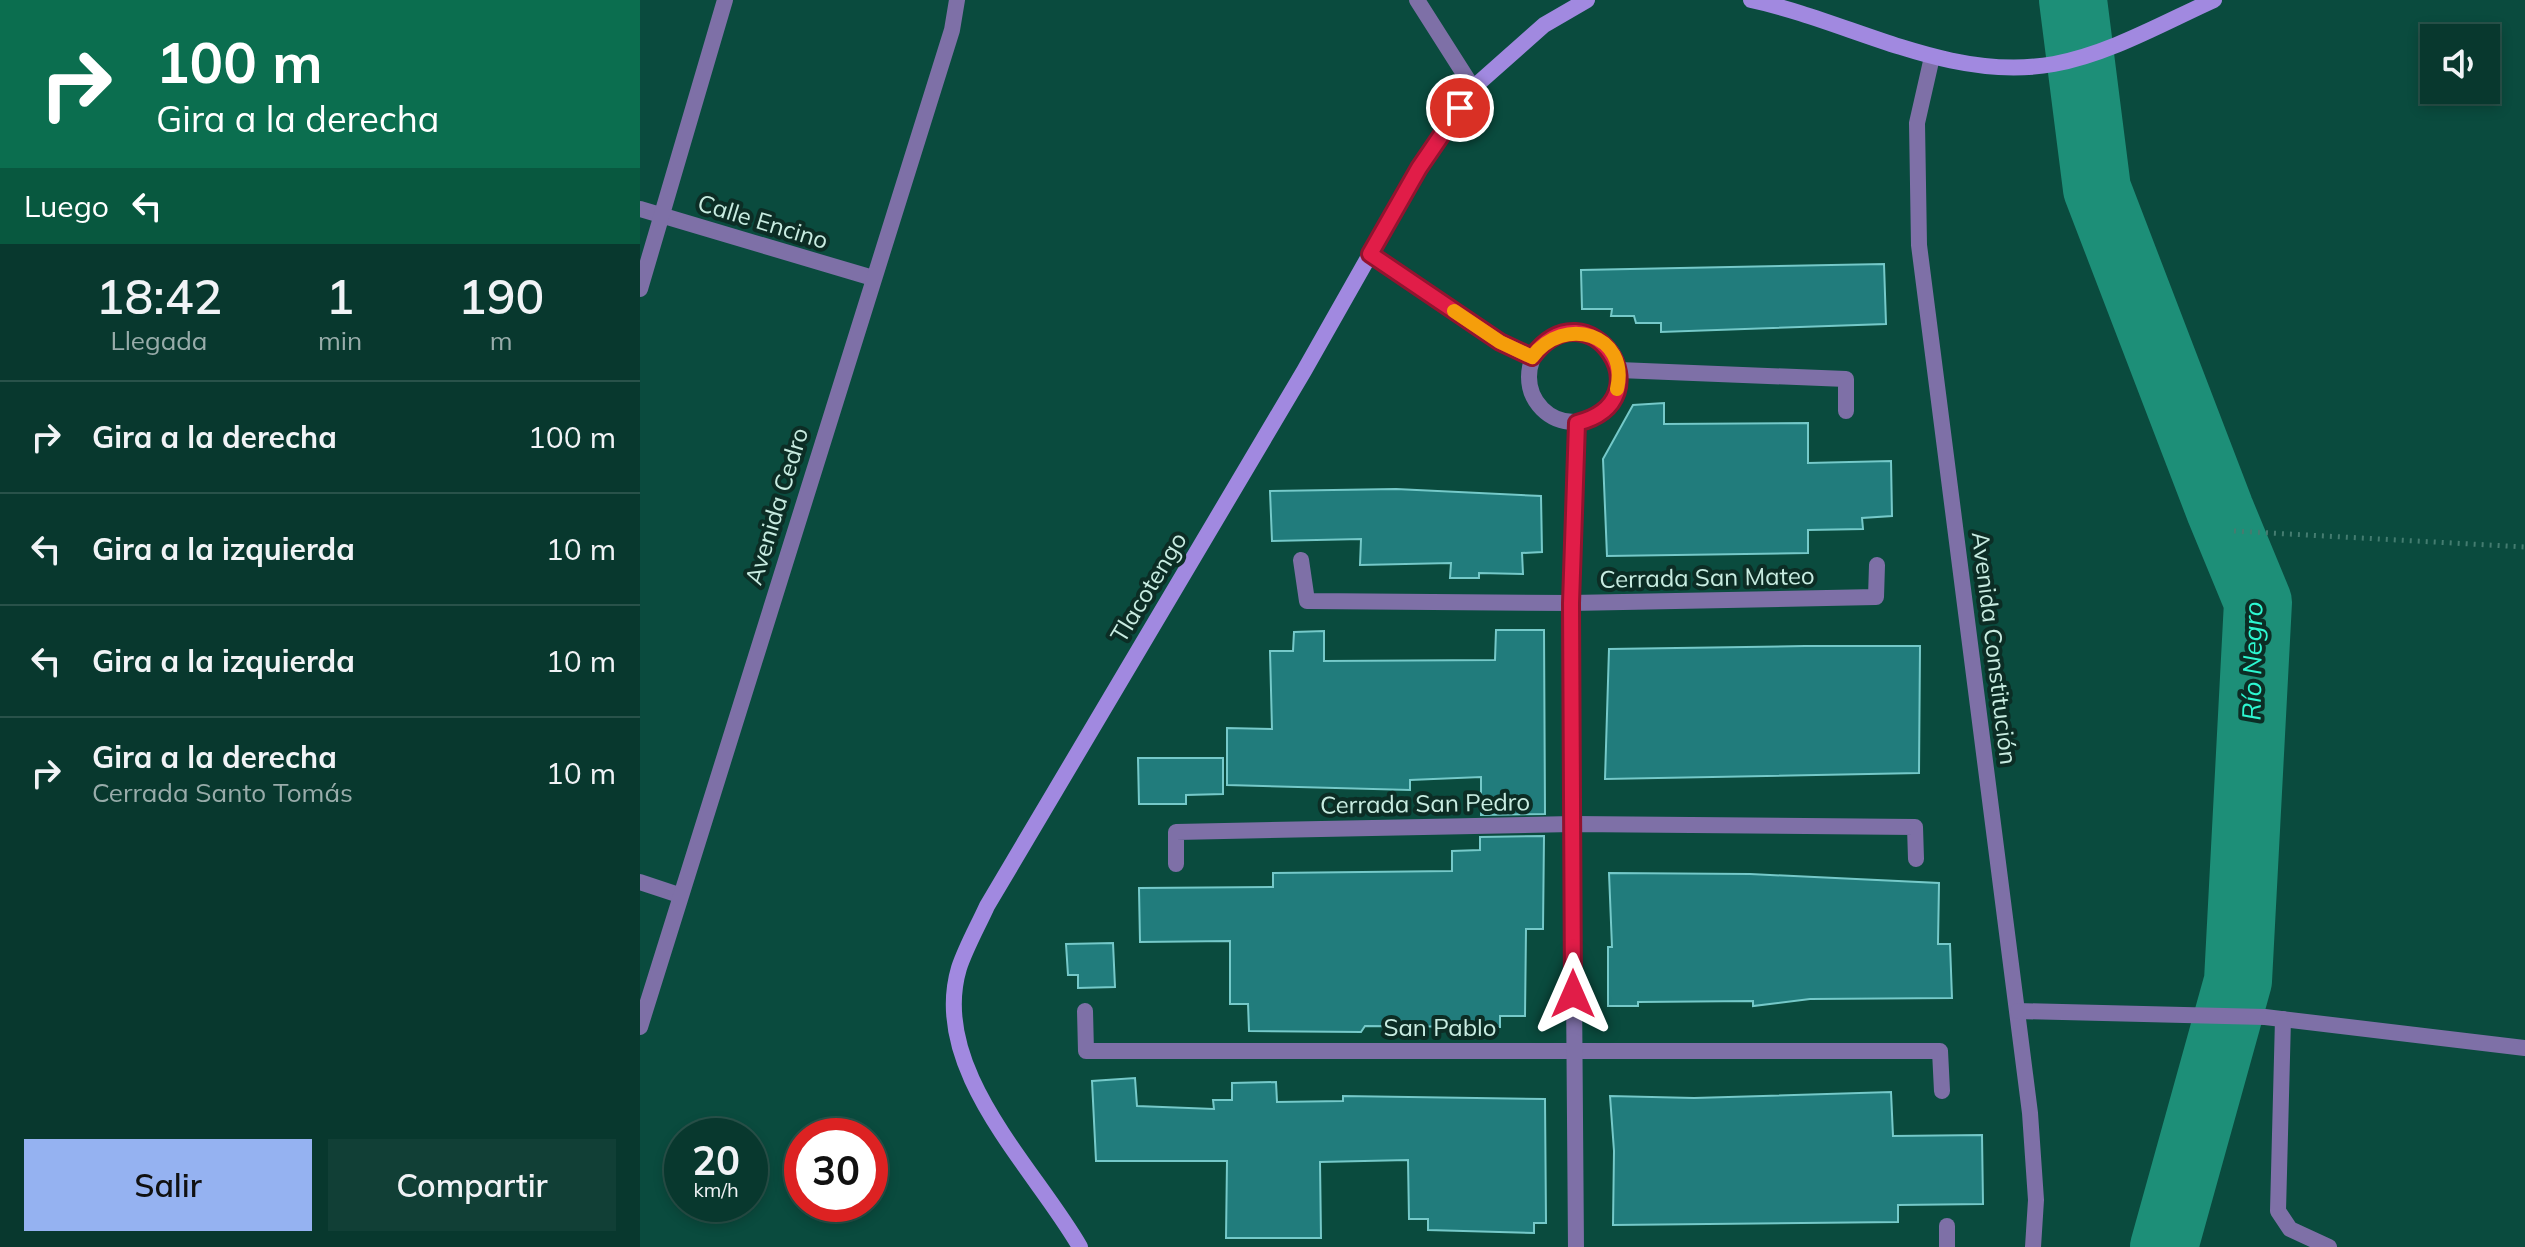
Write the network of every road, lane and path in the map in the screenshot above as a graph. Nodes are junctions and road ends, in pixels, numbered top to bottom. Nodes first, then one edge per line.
1 (725, 0) edge
2 (957, 0) edge
3 (1417, 0) edge
4 (1587, 0) edge
5 (1751, 0) edge
6 (2214, 0) edge
7 (1932, 57) junction
8 (1473, 88) junction
9 (640, 209) edge
10 (663, 216) junction
11 (1370, 254) junction
12 (873, 278) junction
13 (640, 289) edge
14 (1532, 357) junction
15 (1619, 370) junction
16 (1846, 411) dead end
17 (1577, 423) junction
18 (2234, 531) dead end
19 (2525, 547) edge
20 (1301, 560) dead end
21 (1877, 565) dead end
22 (1571, 603) junction
23 (1573, 824) junction
24 (1916, 859) dead end
25 (1176, 864) dead end
26 (640, 882) edge
27 (679, 895) junction
28 (1085, 1011) dead end
29 (2018, 1011) junction
30 (2283, 1019) junction
31 (640, 1027) edge
32 (2525, 1048) edge
33 (1573, 1051) junction
34 (1942, 1091) dead end
35 (1947, 1226) dead end
36 (1080, 1247) edge
37 (1576, 1247) edge
38 (1947, 1247) edge
39 (2033, 1247) edge
40 (2329, 1247) edge

1 - 10 street
2 - 12 street, Avenida Cedro
3 - 8 street
4 - 8 street, Tlacotengo
5 - 7 street
6 - 7 street
7 - 29 street, Avenida Constitución
8 - 11 street, Tlacotengo
9 - 10 street, Calle Encino
10 - 12 street, Calle Encino
10 - 13 street
11 - 14 street
11 - 36 street, Tlacotengo
12 - 27 street, Avenida Cedro
14 - 15 street
14 - 17 street
15 - 16 street
15 - 17 street
17 - 22 street
18 - 19 path
20 - 22 street, Cerrada San Mateo
21 - 22 street, Cerrada San Mateo
22 - 23 street
23 - 24 street, Cerrada San Pedro
23 - 25 street, Cerrada San Pedro
23 - 33 street
26 - 27 street
27 - 31 street, Avenida Cedro
28 - 33 street, San Pablo
29 - 30 street
29 - 39 street, Avenida Constitución
30 - 32 street
30 - 40 street
33 - 34 street, San Pablo
33 - 37 street
35 - 38 street

